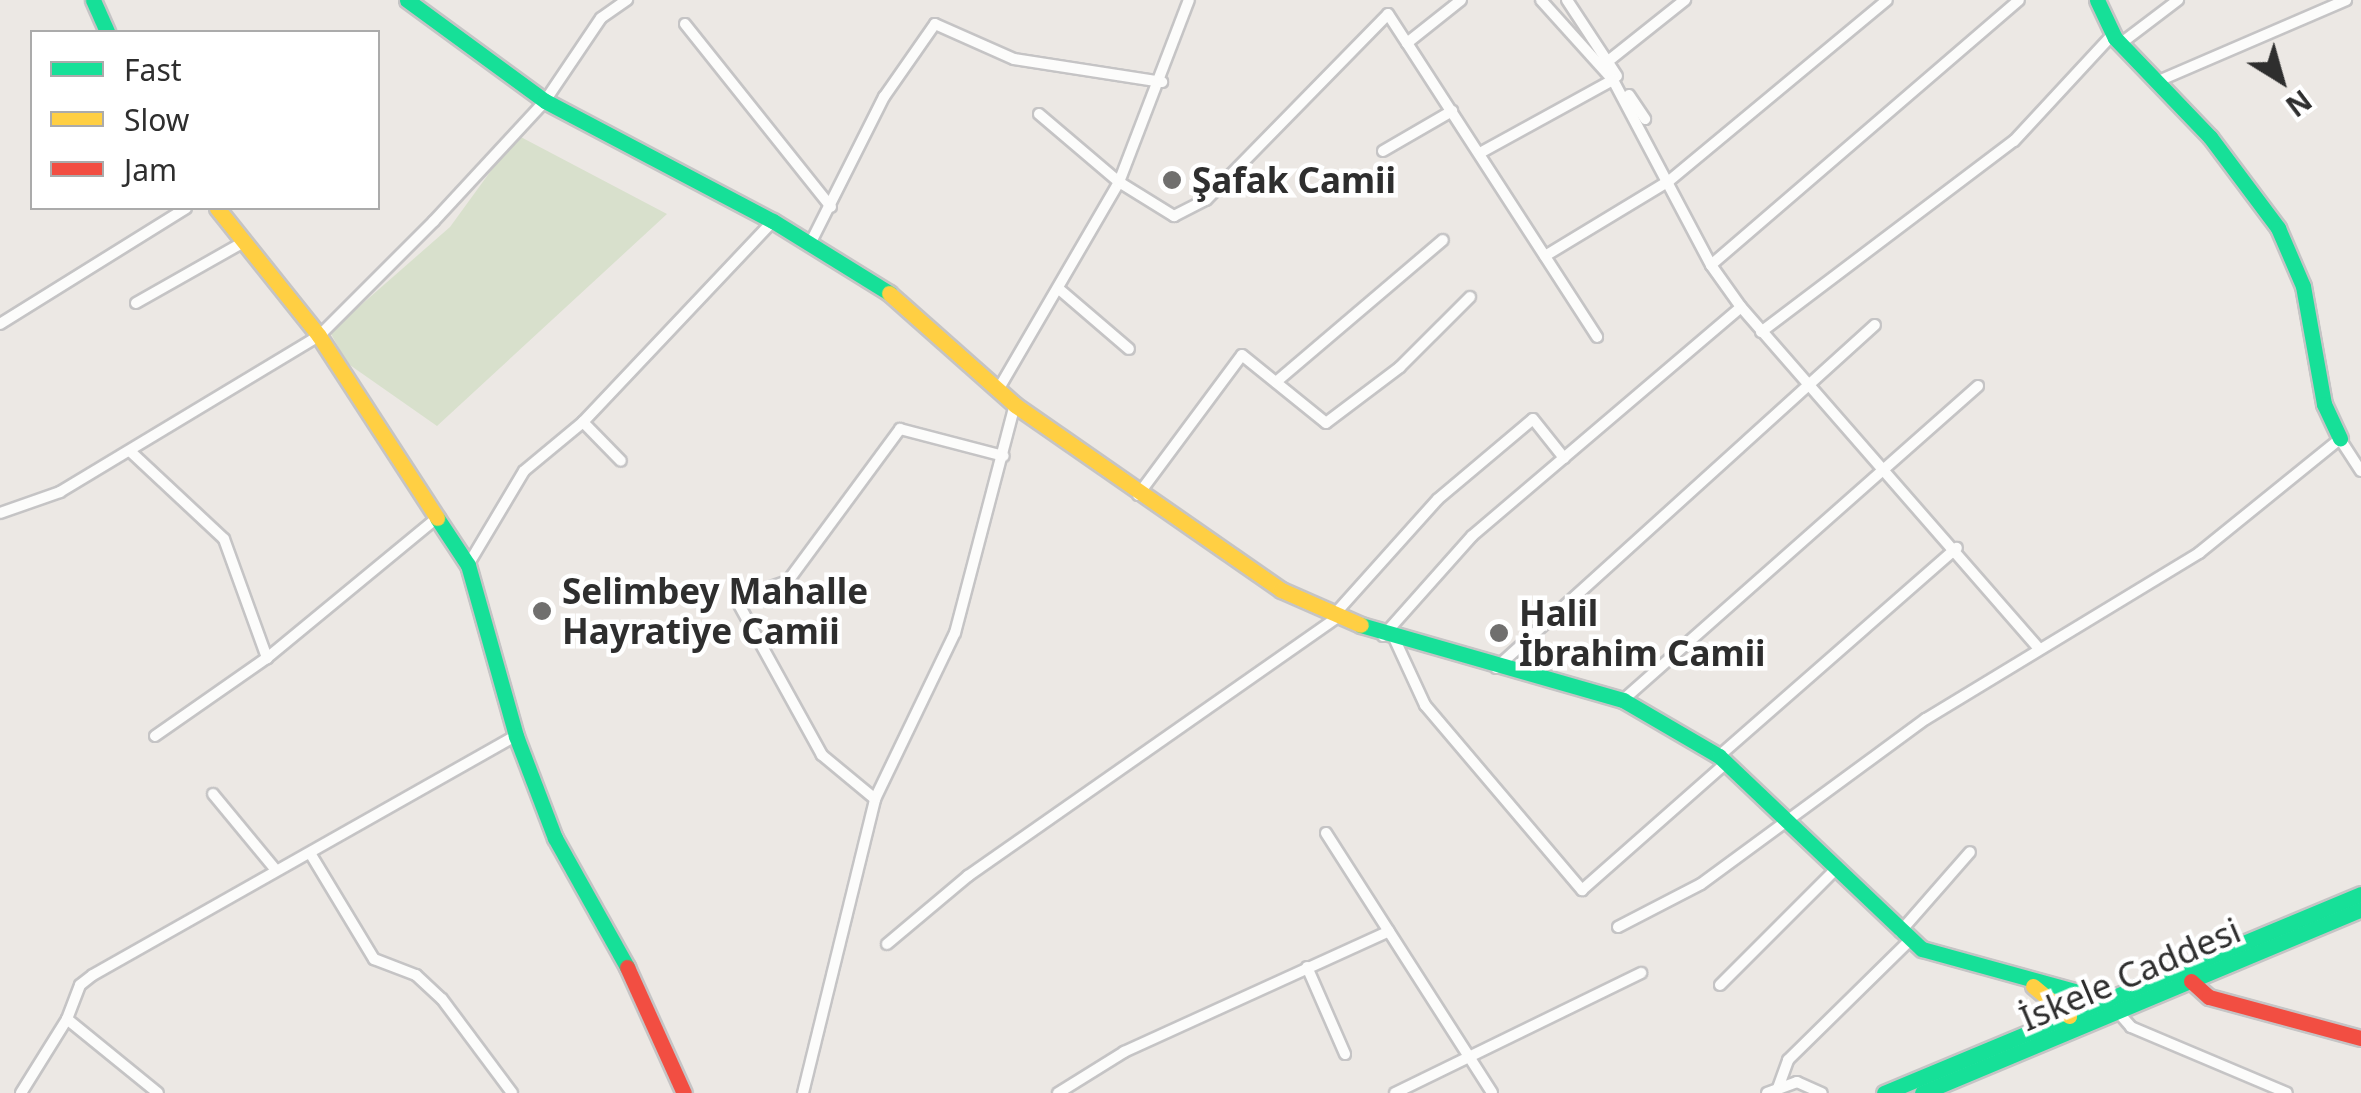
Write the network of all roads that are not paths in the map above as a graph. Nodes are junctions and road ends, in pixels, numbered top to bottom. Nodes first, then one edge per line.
1 (93, 0) edge
2 (407, 0) edge
3 (626, 0) edge
4 (1188, 0) edge
5 (1461, 0) edge
6 (1541, 0) edge
7 (1566, 0) edge
8 (1685, 0) edge
9 (1887, 0) edge
10 (2019, 0) edge
11 (2097, 0) edge
12 (2178, 0) edge
13 (2346, 0) edge
14 (685, 24) dead end
15 (106, 30) edge
16 (2116, 39) junction
17 (1407, 44) junction
18 (1608, 62) junction
19 (1613, 80) junction
20 (1162, 82) junction
21 (2156, 82) junction
22 (544, 101) junction
23 (1452, 111) junction
24 (1040, 114) dead end
25 (1645, 119) dead end
26 (1384, 151) dead end
27 (1480, 153) junction
28 (1668, 180) junction
29 (1119, 182) junction
30 (831, 206) junction
31 (183, 210) edge
32 (219, 210) edge
33 (773, 220) junction
34 (1442, 240) dead end
35 (244, 242) junction
36 (810, 244) junction
37 (1545, 256) junction
38 (1711, 265) junction
39 (1059, 289) junction
40 (1470, 298) dead end
41 (136, 303) dead end
42 (1741, 307) junction
43 (0, 324) edge
44 (1874, 324) dead end
45 (1761, 332) junction
46 (318, 336) junction
47 (1597, 336) dead end
48 (1129, 350) dead end
49 (1276, 382) junction
50 (1809, 385) junction
51 (1978, 386) dead end
52 (998, 390) junction
53 (1015, 405) junction
54 (583, 422) junction
55 (2340, 439) junction
56 (131, 452) junction
57 (1004, 456) junction
58 (1564, 458) junction
59 (621, 461) dead end
60 (1885, 467) junction
61 (2361, 471) edge
62 (1137, 496) junction
63 (0, 513) edge
64 (433, 520) junction
65 (1957, 548) junction
66 (468, 565) junction
67 (1334, 617) junction
68 (1389, 638) junction
69 (2038, 647) junction
70 (267, 658) junction
71 (1496, 669) junction
72 (1623, 700) junction
73 (156, 736) dead end
74 (516, 736) junction
75 (1722, 760) junction
76 (212, 794) dead end
77 (874, 799) junction
78 (1784, 818) junction
79 (1326, 833) dead end
80 (1970, 852) dead end
81 (310, 853) junction
82 (275, 868) junction
83 (1836, 869) junction
84 (2361, 894) edge
85 (2361, 909) edge
86 (1618, 928) dead end
87 (1389, 931) junction
88 (1905, 936) junction
89 (887, 944) dead end
90 (1307, 967) junction
91 (1642, 973) dead end
92 (2191, 981) junction
93 (2030, 983) junction
94 (1720, 986) dead end
95 (2112, 1006) junction
96 (2069, 1016) junction
97 (68, 1019) junction
98 (2361, 1038) edge
99 (1345, 1054) dead end
100 (1467, 1058) junction
101 (1772, 1091) edge
102 (21, 1093) edge
103 (158, 1093) edge
104 (512, 1093) edge
105 (684, 1093) edge
106 (803, 1093) edge
107 (1058, 1093) edge
108 (1395, 1093) edge
109 (1492, 1093) edge
110 (1822, 1093) edge
111 (1884, 1093) edge
112 (1922, 1093) edge
113 (2287, 1093) edge

1 - 15 street
2 - 22 street
3 - 22 street
4 - 20 street
5 - 17 street
6 - 19 street
7 - 18 street
8 - 18 street
9 - 28 street
10 - 38 street
11 - 16 street
12 - 16 street
13 - 21 street
14 - 30 street
16 - 21 street
16 - 45 street
17 - 23 street
17 - 29 street
18 - 25 street
19 - 27 street
19 - 28 street
20 - 29 street
20 - 30 street
21 - 55 street
22 - 33 street
22 - 46 street
23 - 26 street
23 - 27 street
24 - 29 street
27 - 37 street
28 - 37 street
28 - 38 street
29 - 39 street
30 - 36 street
31 - 43 street
32 - 35 street
33 - 36 street
33 - 54 street
34 - 49 street
35 - 41 street
35 - 46 street
36 - 52 street
37 - 47 street
38 - 42 street
39 - 48 street
39 - 52 street
40 - 49 street
42 - 45 street
42 - 58 street
44 - 50 street
45 - 50 street
46 - 56 street
46 - 64 street
49 - 62 street
50 - 60 street
50 - 71 street
51 - 60 street
52 - 53 street
53 - 57 street
53 - 62 street
54 - 59 street
54 - 66 street
55 - 61 street
55 - 69 street
56 - 63 street
56 - 70 street
57 - 77 street
57 - 77 street
58 - 67 street
58 - 68 street
60 - 65 street
60 - 72 street
62 - 67 street
64 - 66 street
64 - 70 street
65 - 69 street
65 - 75 street
66 - 74 street
67 - 68 street
67 - 89 street
68 - 71 street
68 - 75 street
69 - 78 street
70 - 73 street
71 - 72 street
72 - 75 street
74 - 81 street
74 - 105 street
75 - 78 street
76 - 82 street
77 - 106 street
78 - 83 street
78 - 86 street
79 - 87 street
80 - 88 street
81 - 82 street
81 - 104 street
82 - 97 street
83 - 88 street
83 - 94 street
84 - 95 street
85 - 92 street, İskele Caddesi
87 - 90 street
87 - 100 street
88 - 93 street
88 - 101 street
90 - 99 street
90 - 107 street
91 - 100 street
92 - 95 street, İskele Caddesi
92 - 98 street
93 - 95 street
93 - 96 street
95 - 96 street
95 - 112 street, İskele Caddesi
95 - 113 street
96 - 111 street
97 - 102 street
97 - 103 street
100 - 108 street
100 - 109 street
101 - 110 street

